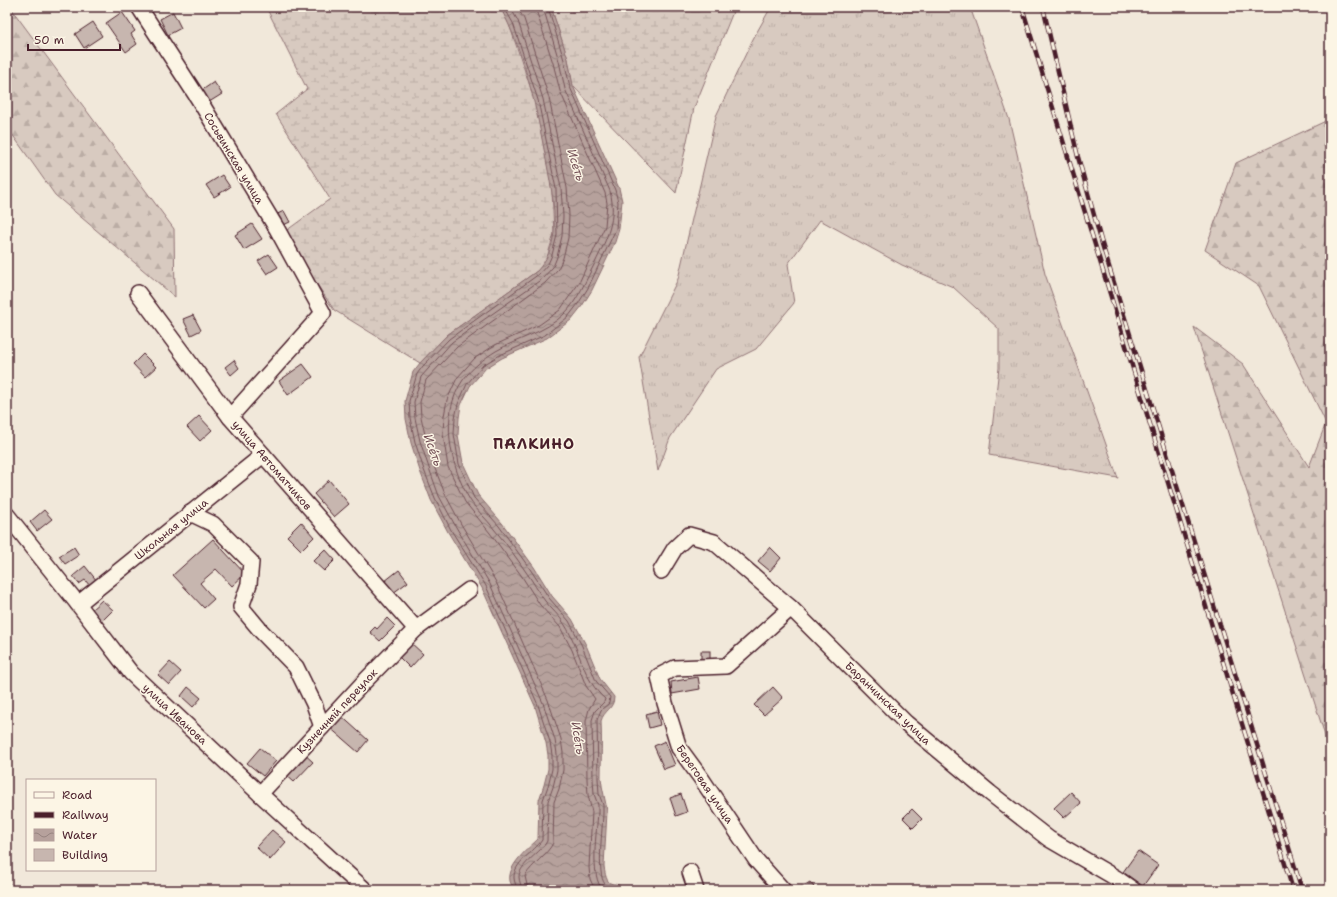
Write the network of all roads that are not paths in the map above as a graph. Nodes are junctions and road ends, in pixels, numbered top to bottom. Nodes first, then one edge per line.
1 (139, 7) edge
2 (138, 293) dead end
3 (230, 417) junction
4 (263, 455) junction
5 (190, 513) junction
6 (7, 515) edge
7 (661, 571) dead end
8 (469, 590) dead end
9 (78, 604) junction
10 (791, 608) junction
11 (416, 629) junction
12 (322, 726) junction
13 (260, 794) junction
14 (690, 872) dead end
15 (366, 890) edge
16 (696, 890) edge
17 (783, 890) edge
18 (1133, 890) edge

1 - 3 street, Сосьвинская улица
2 - 3 street, улица Автоматчиков
3 - 4 street, улица Автоматчиков
4 - 5 street, Школьная улица
4 - 11 street, улица Автоматчиков
5 - 9 street, Школьная улица
5 - 12 street
6 - 9 street, улица Иванова
7 - 10 street, Баранчинская улица
8 - 11 street, Кузнечный переулок
9 - 13 street, улица Иванова
10 - 17 street, Береговая улица
10 - 18 street, Баранчинская улица
11 - 12 street, Кузнечный переулок
12 - 13 street, Кузнечный переулок
13 - 15 street, улица Иванова
14 - 16 street

